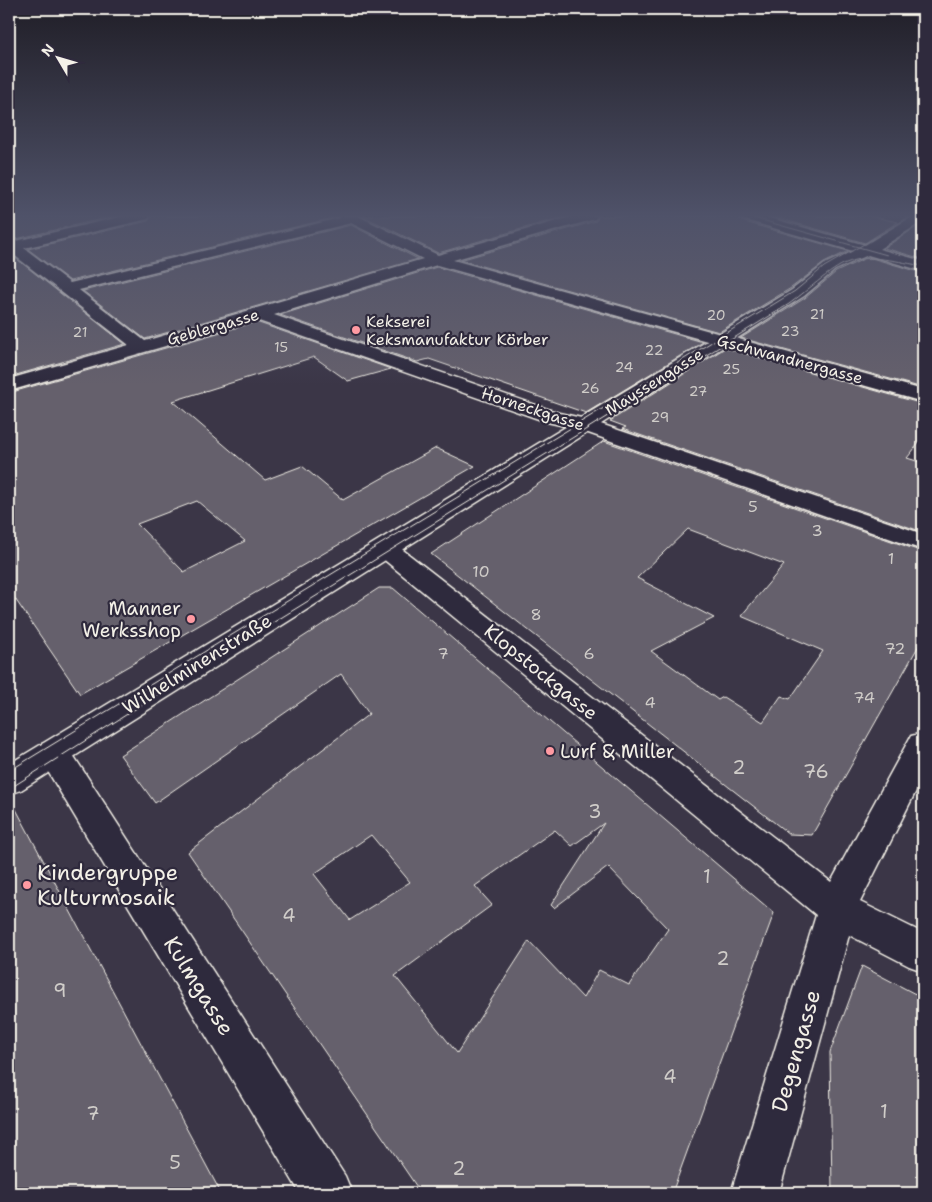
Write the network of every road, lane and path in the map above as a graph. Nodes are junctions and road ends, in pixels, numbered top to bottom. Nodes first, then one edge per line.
1 (45, 272) edge
2 (131, 272) edge
3 (397, 272) edge
4 (480, 272) edge
5 (824, 272) edge
6 (67, 288) junction
7 (257, 315) junction
8 (721, 340) junction
9 (142, 347) junction
10 (9, 385) edge
11 (923, 396) edge
12 (584, 425) junction
13 (923, 542) edge
14 (385, 548) junction
15 (923, 745) edge
16 (54, 752) junction
17 (9, 781) edge
18 (837, 909) junction
19 (923, 952) edge
20 (328, 1193) edge
21 (755, 1193) edge

1 - 6 street
2 - 6 street
3 - 7 street, Geblergasse
4 - 8 street, Gschwandnergasse
5 - 8 street, Mayssengasse
6 - 9 street
7 - 9 street, Geblergasse
7 - 12 street, Horneckgasse
8 - 11 street, Gschwandnergasse
8 - 12 street, Mayssengasse
9 - 10 street, Geblergasse
12 - 13 street, Horneckgasse
12 - 14 street, Mayssengasse
14 - 16 street, Wilhelminenstraße
14 - 18 street, Klopstockgasse
15 - 18 street, Degengasse
16 - 17 street, Wilhelminenstraße
16 - 20 street, Kulmgasse
18 - 19 street, Klopstockgasse
18 - 21 street, Degengasse

